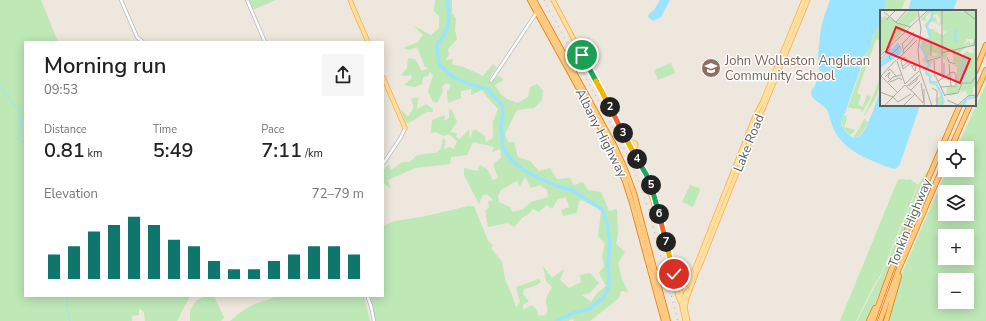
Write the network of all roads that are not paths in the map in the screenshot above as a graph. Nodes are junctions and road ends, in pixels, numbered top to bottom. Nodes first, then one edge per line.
1 (121, 0) edge
2 (247, 0) edge
3 (350, 0) edge
4 (530, 0) edge
5 (534, 0) edge
6 (553, 0) edge
7 (804, 0) edge
8 (808, 0) edge
9 (538, 11) junction
10 (141, 41) edge
11 (265, 41) edge
12 (368, 41) edge
13 (986, 45) edge
14 (976, 70) edge
15 (986, 70) edge
16 (384, 79) edge
17 (491, 81) dead end
18 (976, 93) edge
19 (960, 106) edge
20 (970, 106) edge
21 (405, 128) joint
22 (954, 141) edge
23 (384, 162) edge
24 (939, 177) edge
25 (908, 248) junction
26 (697, 271) junction
27 (674, 276) junction
28 (691, 276) junction
29 (888, 278) junction
30 (683, 283) junction
31 (688, 285) junction
32 (680, 289) junction
33 (687, 291) junction
34 (367, 297) edge
35 (681, 302) junction
36 (685, 307) junction
37 (664, 315) junction
38 (374, 321) edge
39 (664, 321) edge
40 (668, 321) edge
41 (685, 321) edge
42 (688, 321) edge
43 (869, 321) edge
44 (873, 321) edge
45 (880, 321) edge
46 (886, 321) edge

1 - 10 street
2 - 11 street
3 - 12 main road
4 - 9 highway, Albany Highway
5 - 9 highway, Albany Highway
6 - 27 main road
7 - 28 main road, Lake Road
8 - 26 main road, Lake Road
9 - 17 street
9 - 37 highway, Albany Highway
13 - 14 highway
15 - 18 highway
16 - 21 main road
19 - 29 highway, Tonkin Highway
20 - 22 highway
21 - 23 street
24 - 25 highway, Tonkin Highway
25 - 45 highway, Tonkin Highway
25 - 46 highway
26 - 31 main road, Lake Road
26 - 36 main road
27 - 28 main road
27 - 30 main road
27 - 32 main road
27 - 35 main road
28 - 30 main road, Lake Road
29 - 43 highway
29 - 44 highway, Tonkin Highway
30 - 31 main road
30 - 32 main road
31 - 33 main road
32 - 33 main road
32 - 35 main road
33 - 36 main road
34 - 38 street
35 - 41 main road
36 - 42 main road
37 - 39 highway, Albany Highway
37 - 40 highway, Albany Highway

